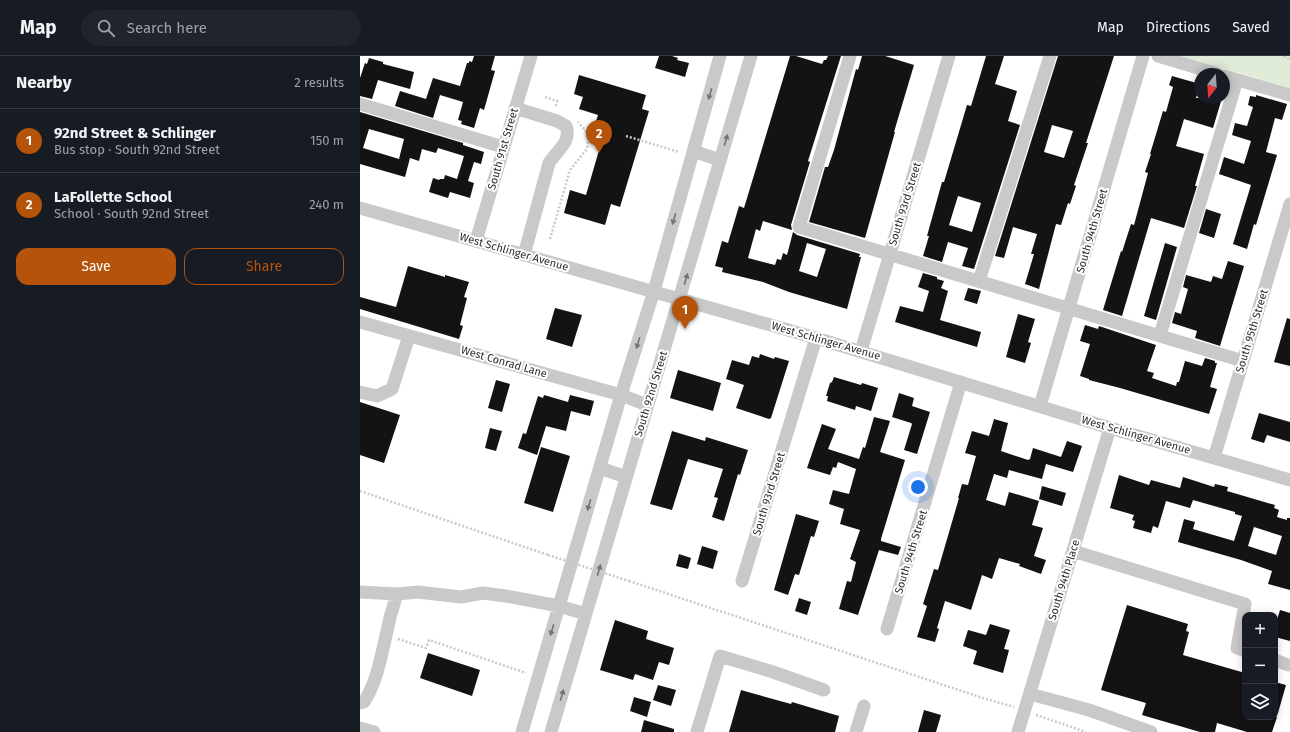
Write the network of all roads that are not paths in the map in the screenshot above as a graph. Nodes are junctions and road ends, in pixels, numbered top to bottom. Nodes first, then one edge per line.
1 (531, 56) edge
2 (720, 56) edge
3 (751, 56) edge
4 (850, 56) edge
5 (949, 56) edge
6 (1050, 56) edge
7 (1143, 56) edge
8 (1158, 56) edge
9 (1198, 68) edge
10 (1230, 78) edge
11 (1237, 80) junction
12 (1290, 95) edge
13 (360, 104) edge
14 (515, 108) junction
15 (503, 148) junction
16 (693, 151) junction
17 (720, 160) junction
18 (1290, 204) edge
19 (360, 208) edge
20 (476, 241) junction
21 (890, 254) junction
22 (524, 255) junction
23 (979, 281) junction
24 (654, 291) junction
25 (680, 299) junction
26 (1070, 308) junction
27 (360, 322) edge
28 (1160, 335) junction
29 (409, 336) junction
30 (816, 338) junction
31 (861, 352) junction
32 (1243, 361) junction
33 (962, 382) junction
34 (360, 392) edge
35 (621, 395) junction
36 (647, 405) junction
37 (1040, 406) junction
38 (1110, 428) junction
39 (1214, 458) junction
40 (600, 468) junction
41 (626, 477) junction
42 (1290, 480) edge
43 (1073, 551) junction
44 (742, 581) dead end
45 (360, 592) edge
46 (397, 594) junction
47 (559, 606) junction
48 (586, 614) junction
49 (887, 629) dead end
50 (1242, 650) edge
51 (1278, 661) edge
52 (1288, 664) dead end
53 (824, 690) dead end
54 (1030, 694) junction
55 (360, 703) edge
56 (864, 706) dead end
57 (360, 728) edge
58 (374, 732) edge
59 (522, 732) edge
60 (551, 732) edge
61 (697, 732) edge
62 (856, 732) edge
63 (1018, 732) edge
64 (1151, 732) edge

1 - 14 street, South 91st Street
2 -> 16 street
17 -> 3 street, South 92nd Street
4 - 21 street
5 - 21 street, South 93rd Street
6 - 23 street
7 - 26 street, South 94th Street
8 - 9 street
10 - 11 street
11 - 12 street
11 - 28 street
13 - 15 street
14 - 15 street, South 91st Street
14 - 22 street
15 - 20 street, South 91st Street
16 - 17 street
16 -> 24 street
25 -> 17 street, South 92nd Street
18 - 32 street, South 95th Street
19 - 20 street, West Schlinger Avenue
20 - 22 street, West Schlinger Avenue
21 - 23 street
21 - 31 street, South 93rd Street
22 - 24 street, West Schlinger Avenue
23 - 26 street
24 - 25 street, West Schlinger Avenue
24 -> 35 street
25 - 30 street, West Schlinger Avenue
25 - 36 street, South 92nd Street
26 - 28 street
26 - 37 street, South 94th Street
27 - 29 street, West Conrad Lane
28 - 32 street
29 - 34 street
29 - 35 street, West Conrad Lane
30 - 31 street, West Schlinger Avenue
30 - 44 street, South 93rd Street
31 - 33 street, West Schlinger Avenue
32 - 39 street, South 95th Street
33 - 37 street, West Schlinger Avenue
33 - 49 street, South 94th Street
35 - 36 street, West Conrad Lane
35 - 40 street
36 - 41 street, South 92nd Street
37 - 38 street, West Schlinger Avenue
38 - 39 street, West Schlinger Avenue
38 - 43 street, South 94th Place
39 - 42 street, West Schlinger Avenue
40 - 41 street
40 -> 47 street
48 -> 41 street, South 92nd Street
43 - 50 street
43 - 54 street, South 94th Place
45 - 46 street
46 - 47 street
46 - 55 street
47 - 48 street
47 -> 59 street
60 -> 48 street, South 92nd Street
51 - 52 street
53 - 61 street
54 - 63 street, South 94th Place
54 - 64 street
56 - 62 street
57 - 58 street

